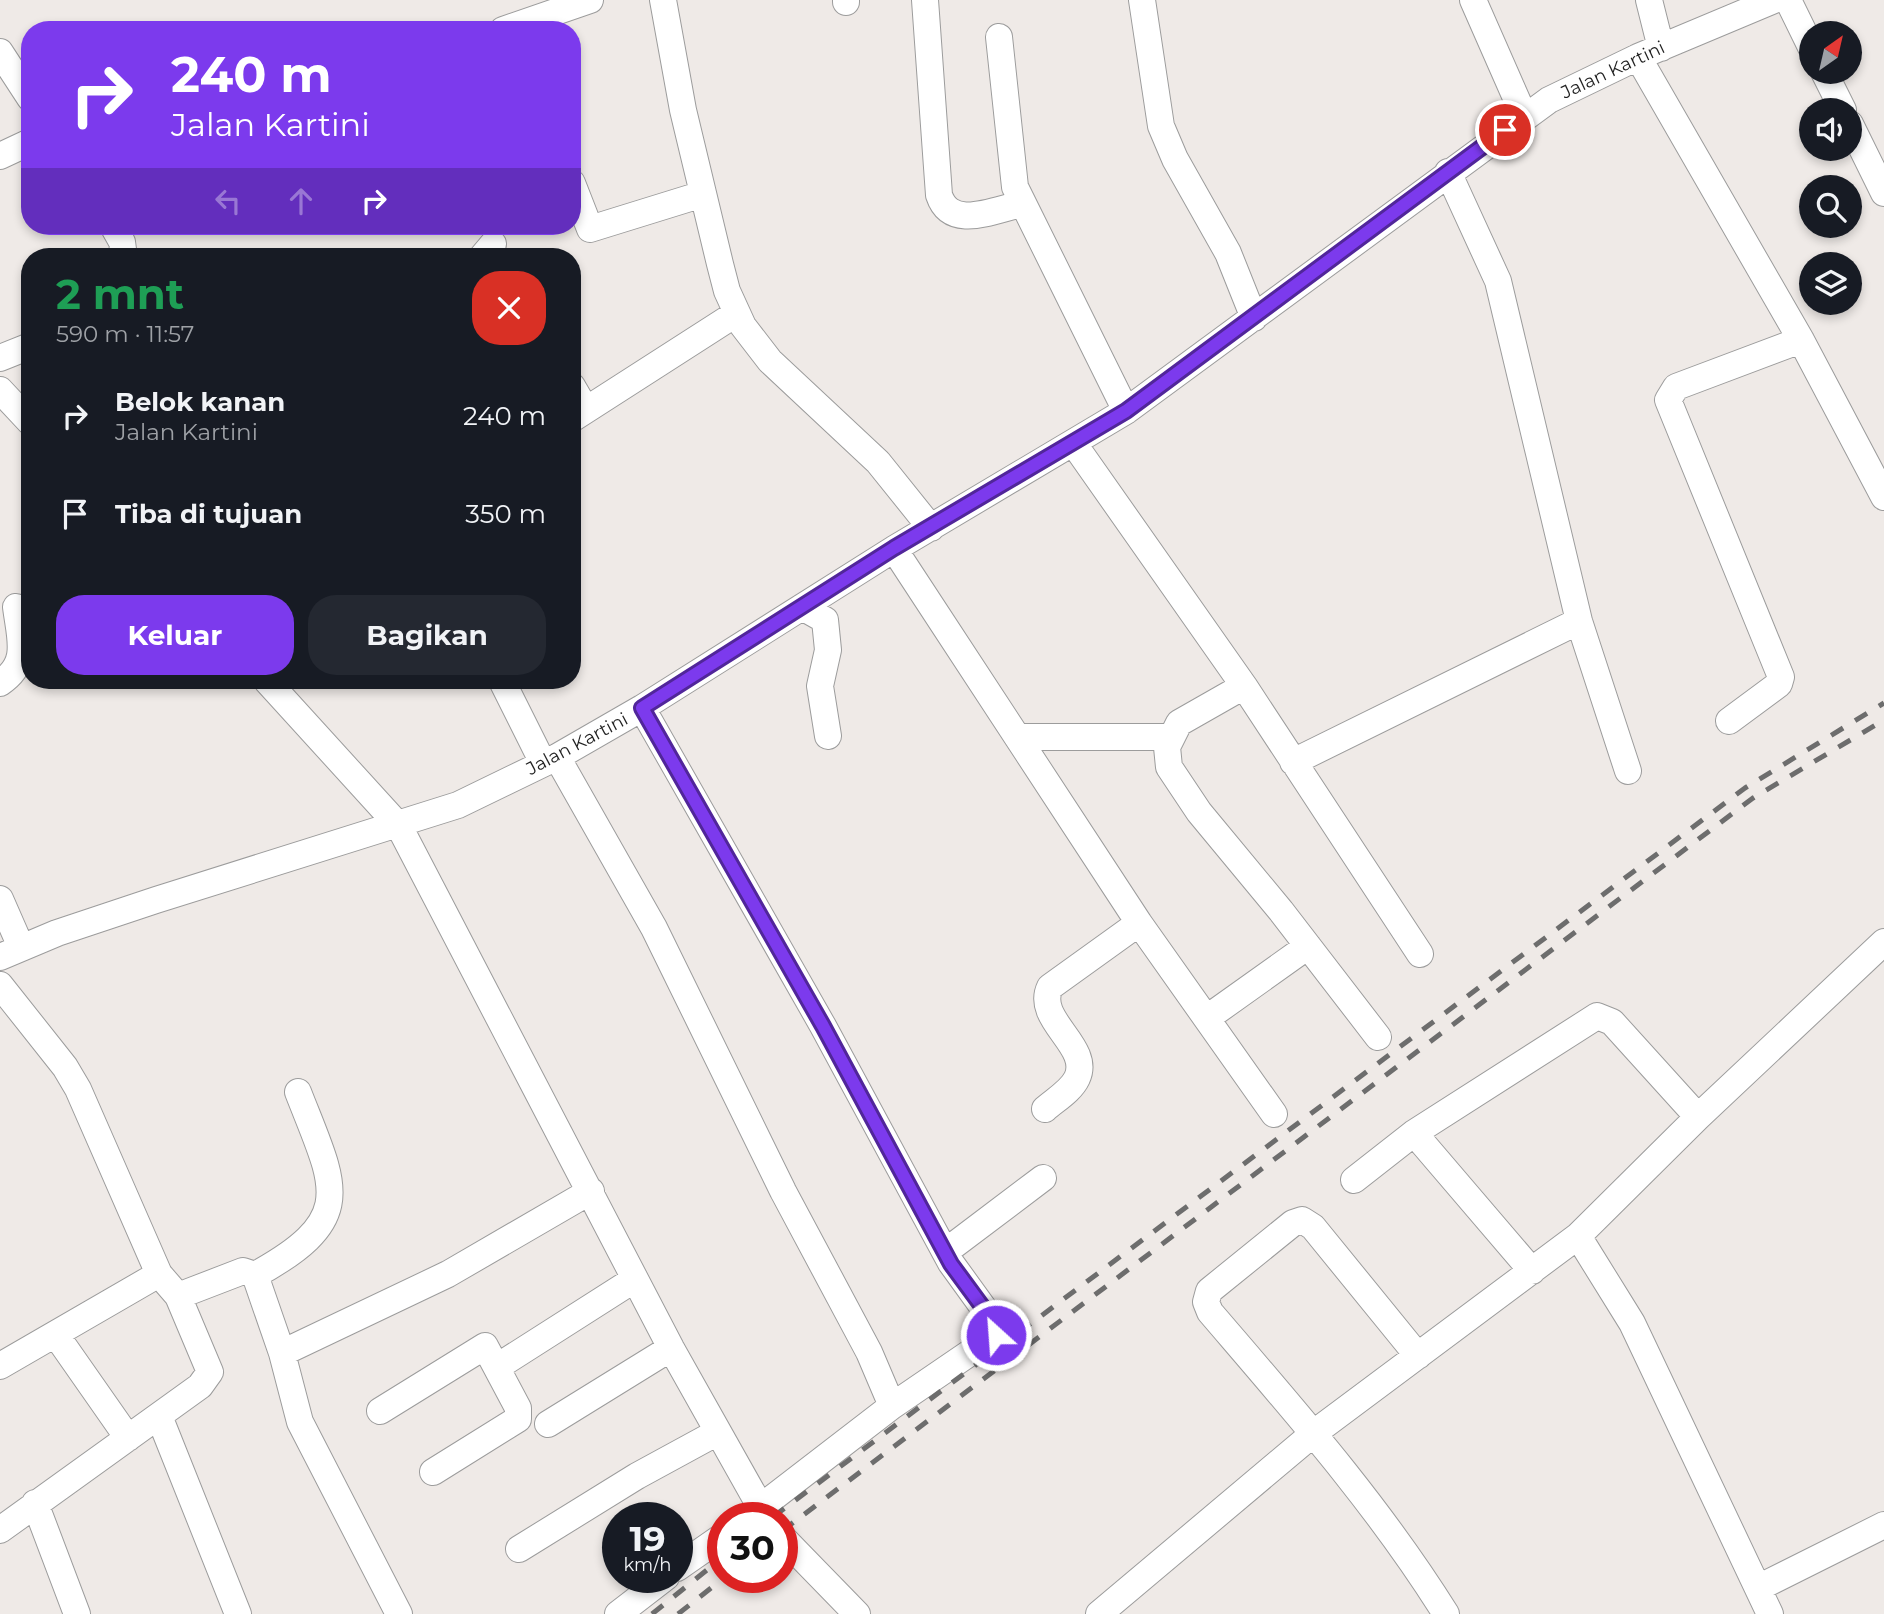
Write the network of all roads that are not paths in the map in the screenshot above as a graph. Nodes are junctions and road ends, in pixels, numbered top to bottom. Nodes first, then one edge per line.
1 (590, 0) edge
2 (663, 0) edge
3 (925, 0) edge
4 (1142, 0) edge
5 (1473, 0) edge
6 (1649, 0) edge
7 (1774, 0) edge
8 (1788, 0) edge
9 (541, 21) edge
10 (1799, 22) edge
11 (999, 37) dead end
12 (0, 52) edge
13 (1649, 52) junction
14 (21, 84) edge
15 (1524, 116) junction
16 (21, 146) edge
17 (1862, 148) edge
18 (0, 156) edge
19 (1448, 173) junction
20 (1884, 193) edge
21 (703, 194) junction
22 (1022, 204) junction
23 (581, 206) edge
24 (737, 313) junction
25 (1254, 318) junction
26 (1801, 340) junction
27 (21, 350) edge
28 (0, 358) edge
29 (0, 390) edge
30 (1126, 411) junction
31 (21, 412) edge
32 (581, 413) edge
33 (1074, 444) junction
34 (1884, 497) edge
35 (931, 528) junction
36 (894, 548) junction
37 (16, 607) dead end
38 (802, 607) junction
39 (1579, 621) junction
40 (0, 683) edge
41 (1244, 686) junction
42 (274, 689) edge
43 (507, 689) edge
44 (642, 708) junction
45 (1729, 721) dead end
46 (828, 736) dead end
47 (1019, 737) junction
48 (1170, 737) junction
49 (550, 760) junction
50 (1293, 761) junction
51 (1628, 771) dead end
52 (399, 825) junction
53 (0, 899) edge
54 (1139, 923) junction
55 (1884, 942) edge
56 (1308, 946) junction
57 (10, 952) edge
58 (1420, 954) dead end
59 (0, 985) edge
60 (1207, 1018) junction
61 (1378, 1037) dead end
62 (298, 1092) dead end
63 (1045, 1109) dead end
64 (1274, 1114) dead end
65 (1698, 1117) junction
66 (1414, 1133) junction
67 (1043, 1178) dead end
68 (1354, 1180) dead end
69 (591, 1191) junction
70 (1578, 1236) junction
71 (945, 1252) junction
72 (1532, 1271) junction
73 (159, 1274) junction
74 (255, 1275) junction
75 (635, 1279) junction
76 (178, 1296) junction
77 (55, 1335) junction
78 (671, 1348) junction
79 (282, 1353) junction
80 (1418, 1356) junction
81 (0, 1366) edge
82 (497, 1367) junction
83 (892, 1406) junction
84 (380, 1411) dead end
85 (159, 1416) junction
86 (548, 1424) dead end
87 (716, 1433) junction
88 (1314, 1433) junction
89 (128, 1438) junction
90 (433, 1472) dead end
91 (751, 1502) edge
92 (774, 1502) edge
93 (34, 1503) junction
94 (1884, 1525) edge
95 (0, 1530) edge
96 (519, 1549) dead end
97 (798, 1553) edge
98 (1758, 1588) junction
99 (645, 1593) edge
100 (77, 1614) edge
101 (238, 1614) edge
102 (399, 1614) edge
103 (618, 1614) edge
104 (857, 1614) edge
105 (1099, 1614) edge
106 (1446, 1614) edge
107 (1770, 1614) edge

1 - 9 street
2 - 21 street
3 - 22 street
4 - 25 street
5 - 15 street
6 - 13 street
7 - 13 street, Jalan Kartini
8 - 10 street
11 - 22 street
12 - 14 street
13 - 15 street, Jalan Kartini
13 - 26 street
15 - 19 street, Jalan Kartini
16 - 18 street
17 - 20 street
19 - 25 street, Jalan Kartini
19 - 39 street
21 - 23 street
21 - 24 street
22 - 30 street
24 - 32 street
24 - 35 street
25 - 30 street, Jalan Kartini
26 - 34 street
26 - 45 street
27 - 28 street
29 - 31 street
30 - 33 street, Jalan Kartini
33 - 35 street, Jalan Kartini
33 - 41 street
35 - 36 street, Jalan Kartini
36 - 38 street, Jalan Kartini
36 - 47 street
37 - 40 street
38 - 44 street, Jalan Kartini
38 - 46 street
39 - 50 street
39 - 51 street
41 - 48 street
41 - 50 street
42 - 52 street
43 - 49 street
44 - 49 street, Jalan Kartini
44 - 71 street
47 - 48 street
47 - 54 street
48 - 56 street
49 - 52 street, Jalan Kartini
49 - 83 street
50 - 58 street
52 - 57 street, Jalan Kartini
52 - 69 street
53 - 57 street
54 - 60 street
54 - 63 street
55 - 65 street
56 - 60 street
56 - 61 street
59 - 73 street
60 - 64 street
62 - 74 street
65 - 66 street
65 - 70 street
66 - 68 street
66 - 72 street
67 - 71 street
69 - 75 street
69 - 79 street
70 - 72 street
70 - 98 street
71 - 83 street
72 - 80 street
73 - 76 street
73 - 77 street
74 - 76 street
74 - 79 street
75 - 78 street
75 - 82 street
76 - 85 street
77 - 81 street
77 - 89 street
78 - 86 street
78 - 87 street
79 - 102 street
80 - 88 street
80 - 88 street
82 - 84 street
82 - 90 street
83 - 92 street
85 - 89 street
85 - 101 street
87 - 91 street
87 - 96 street
88 - 105 street
88 - 106 street
89 - 93 street
93 - 95 street
93 - 100 street
94 - 98 street
97 - 104 street
98 - 107 street
99 - 103 street

